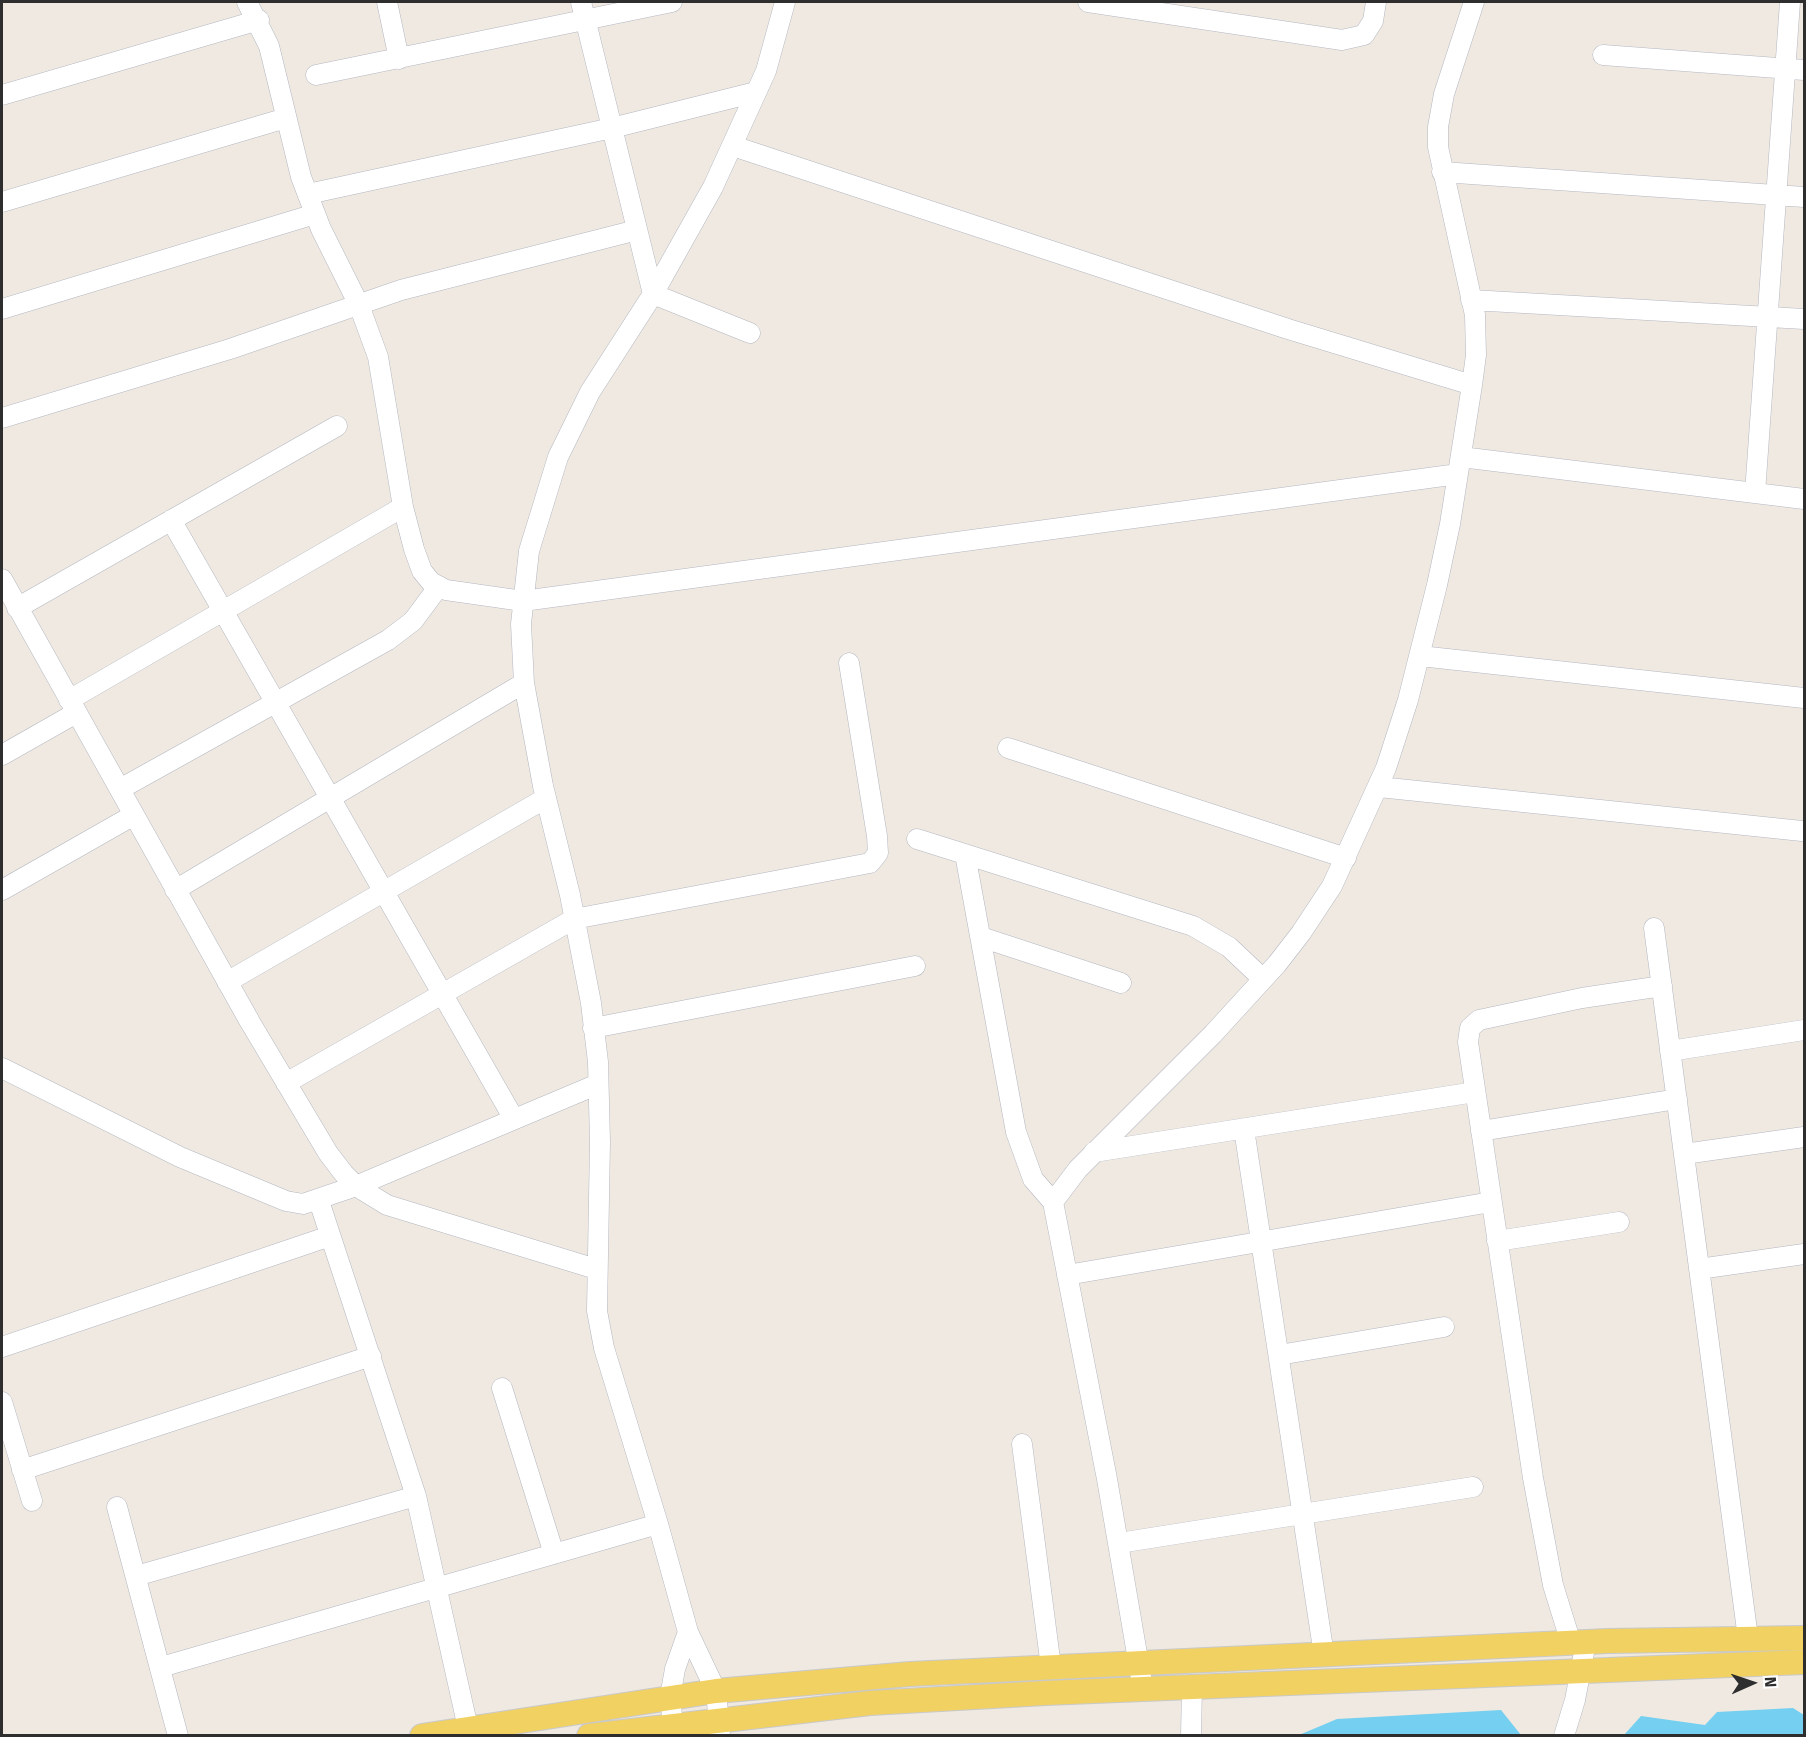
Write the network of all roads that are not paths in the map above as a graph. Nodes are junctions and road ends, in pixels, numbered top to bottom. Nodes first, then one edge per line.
1 (247, 2) edge
2 (387, 2) edge
3 (581, 2) edge
4 (672, 2) edge
5 (785, 2) edge
6 (1088, 2) edge
7 (1376, 2) edge
8 (1474, 2) edge
9 (1790, 2) edge
10 (259, 20) junction
11 (586, 21) junction
12 (1603, 55) dead end
13 (399, 59) junction
14 (1795, 69) edge
15 (316, 75) dead end
16 (756, 92) junction
17 (2, 95) edge
18 (286, 118) junction
19 (612, 128) junction
20 (733, 146) junction
21 (1442, 172) junction
22 (308, 194) junction
23 (1776, 195) junction
24 (1804, 197) edge
25 (2, 202) edge
26 (315, 214) junction
27 (637, 230) junction
28 (653, 294) junction
29 (1471, 300) junction
30 (359, 305) junction
31 (2, 309) edge
32 (1768, 316) junction
33 (1804, 319) edge
34 (750, 333) dead end
35 (1472, 386) junction
36 (2, 418) edge
37 (337, 426) dead end
38 (1460, 466) junction
39 (1755, 493) junction
40 (1804, 499) edge
41 (403, 507) junction
42 (171, 520) junction
43 (2, 579) edge
44 (439, 586) junction
45 (523, 601) junction
46 (17, 608) junction
47 (222, 612) junction
48 (1420, 656) junction
49 (849, 663) dead end
50 (524, 683) junction
51 (1804, 698) edge
52 (275, 703) junction
53 (72, 707) junction
54 (1008, 748) dead end
55 (2, 755) edge
56 (1379, 787) junction
57 (120, 789) junction
58 (546, 798) junction
59 (330, 799) junction
60 (134, 815) junction
61 (1802, 831) dead end
62 (917, 839) dead end
63 (965, 854) junction
64 (1346, 858) junction
65 (2, 890) edge
66 (175, 890) junction
67 (384, 891) junction
68 (574, 919) junction
69 (1654, 928) dead end
70 (981, 937) junction
71 (915, 966) dead end
72 (1263, 979) junction
73 (227, 982) junction
74 (1121, 983) dead end
75 (1662, 986) junction
76 (443, 992) junction
77 (594, 1028) junction
78 (1804, 1030) edge
79 (1671, 1051) junction
80 (2, 1068) edge
81 (286, 1083) junction
82 (598, 1084) junction
83 (1475, 1092) junction
84 (1677, 1099) junction
85 (514, 1119) junction
86 (1244, 1129) junction
87 (1481, 1131) junction
88 (1804, 1137) edge
89 (1094, 1152) junction
90 (1684, 1154) junction
91 (356, 1186) junction
92 (319, 1201) junction
93 (1053, 1202) junction
94 (1491, 1202) junction
95 (1619, 1222) dead end
96 (330, 1236) junction
97 (1262, 1240) junction
98 (1497, 1241) junction
99 (1804, 1254) edge
100 (596, 1269) junction
101 (1700, 1269) junction
102 (1067, 1275) junction
103 (1444, 1327) dead end
104 (2, 1347) edge
105 (1279, 1355) junction
106 (371, 1356) junction
107 (502, 1388) dead end
108 (2, 1402) edge
109 (1022, 1444) dead end
110 (22, 1470) junction
111 (1473, 1487) dead end
112 (416, 1496) junction
113 (32, 1501) dead end
114 (117, 1507) dead end
115 (1302, 1514) junction
116 (658, 1524) junction
117 (1119, 1544) junction
118 (554, 1554) junction
119 (136, 1576) junction
120 (437, 1589) junction
121 (688, 1632) junction
122 (1748, 1638) junction
123 (1804, 1638) edge
124 (1578, 1642) junction
125 (1324, 1655) junction
126 (1140, 1662) junction
127 (1804, 1662) edge
128 (161, 1667) junction
129 (1051, 1667) junction
130 (1581, 1671) junction
131 (1192, 1688) junction
132 (1143, 1689) junction
133 (716, 1691) junction
134 (670, 1697) junction
135 (673, 1725) junction
136 (719, 1727) edge
137 (468, 1728) junction
138 (618, 1734) edge
139 (178, 1736) edge
140 (422, 1736) edge
141 (589, 1736) edge
142 (1191, 1736) edge
143 (1564, 1736) edge

1 - 10 street
2 - 13 street
3 - 11 street
4 - 11 street
5 - 16 street
6 - 7 street
8 - 21 street
9 - 14 street
10 - 17 street
10 - 18 street
11 - 13 street
11 - 19 street
12 - 14 street
13 - 15 street
14 - 23 street
16 - 19 street
16 - 20 street
18 - 22 street
18 - 25 street
19 - 22 street
19 - 27 street
20 - 28 street
20 - 35 street
21 - 23 street
21 - 29 street
22 - 26 street
23 - 24 street
23 - 32 street
26 - 30 street
26 - 31 street
27 - 28 street
27 - 30 street
28 - 34 street
28 - 45 street
29 - 32 street
29 - 35 street
30 - 36 street
30 - 41 street
32 - 33 street
32 - 39 street
35 - 38 street
37 - 42 street
38 - 39 street
38 - 45 street
38 - 48 street
39 - 40 street
41 - 44 street
41 - 47 street
42 - 46 street
42 - 47 street
43 - 46 street
44 - 45 street
44 - 52 street
45 - 50 street
46 - 53 street
47 - 52 street
47 - 53 street
48 - 51 street
48 - 56 street
49 - 68 street
50 - 58 street
50 - 59 street
52 - 57 street
52 - 59 street
53 - 55 street
53 - 57 street
54 - 64 street
56 - 61 street
56 - 64 street
57 - 60 street
58 - 67 street
58 - 68 street
59 - 66 street
59 - 67 street
60 - 65 street
60 - 66 street
62 - 63 street
63 - 70 street
63 - 72 street
64 - 72 street
66 - 73 street
67 - 73 street
67 - 76 street
68 - 76 street
68 - 77 street
69 - 75 street
70 - 74 street
70 - 93 street
71 - 77 street
72 - 89 street
73 - 81 street
75 - 79 street
75 - 83 street
76 - 81 street
76 - 85 street
77 - 82 street
78 - 79 street
79 - 84 street
80 - 92 street
81 - 91 street
82 - 85 street
82 - 100 street
83 - 86 street
83 - 87 street
84 - 87 street
84 - 90 street
85 - 91 street
86 - 89 street
86 - 97 street
87 - 94 street
88 - 90 street
89 - 93 street
90 - 101 street
91 - 92 street
91 - 100 street
92 - 96 street
93 - 102 street
94 - 97 street
94 - 98 street
95 - 98 street
96 - 104 street
96 - 106 street
97 - 102 street
97 - 105 street
98 - 124 street
99 - 101 street
100 - 116 street
101 - 122 street
102 - 117 street
103 - 105 street
105 - 115 street
106 - 110 street
106 - 112 street
107 - 118 street
108 - 110 street
109 - 129 street
110 - 113 street
111 - 115 street
112 - 119 street
112 - 120 street
114 - 119 street
115 - 117 street
115 - 125 street
116 - 118 street
116 - 121 street
117 - 126 street
118 - 120 street
119 - 128 street
120 - 128 street
120 - 137 street
121 - 133 street
121 - 134 street
122 - 123 main road
122 - 124 main road
124 - 125 main road
124 - 130 street
125 - 126 main road
126 - 129 main road
126 - 132 street
127 - 130 main road
128 - 139 street
129 - 133 main road
130 - 131 main road
130 - 143 street
131 - 132 main road
131 - 142 street
132 - 136 main road
133 - 134 main road
133 - 136 street
134 - 135 street
134 - 137 main road
135 - 136 main road
135 - 138 main road
137 - 140 main road
138 - 141 main road

